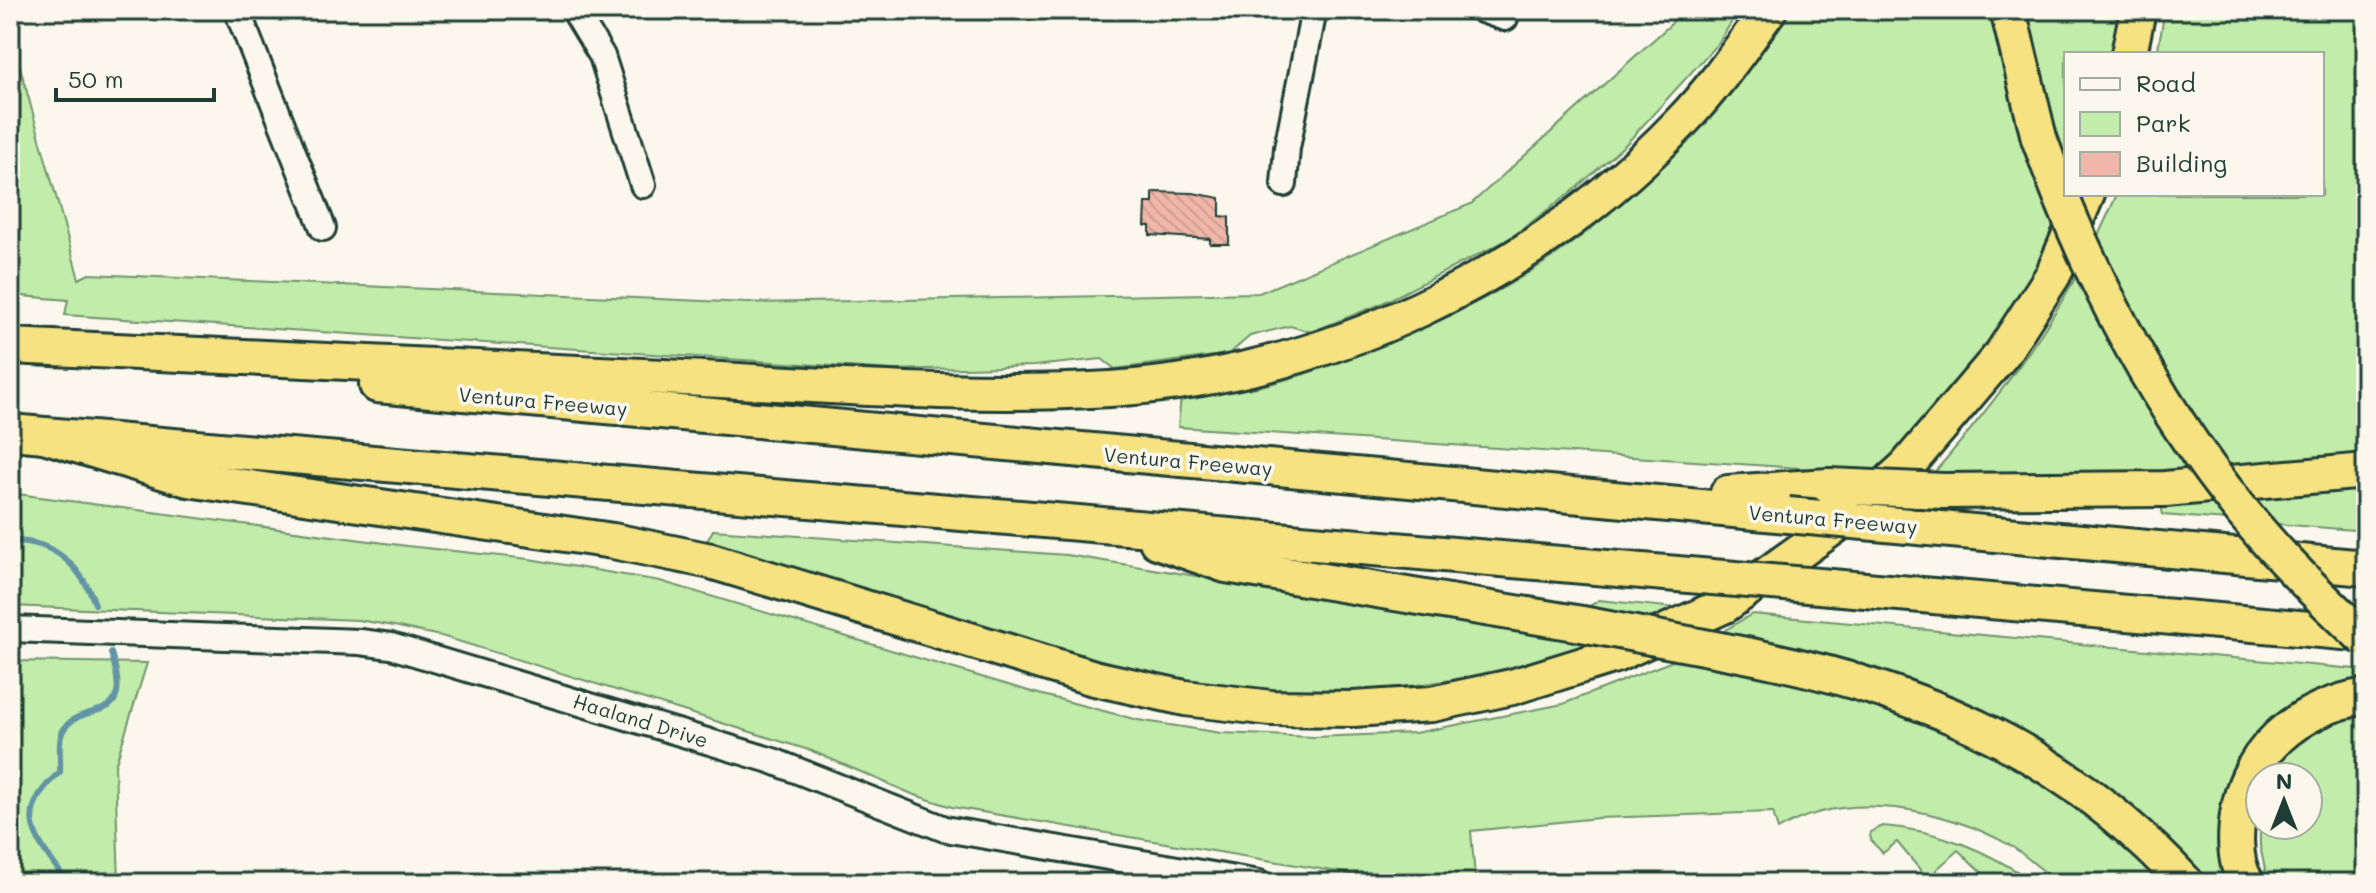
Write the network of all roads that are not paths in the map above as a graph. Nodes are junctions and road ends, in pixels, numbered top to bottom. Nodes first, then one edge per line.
1 (237, 10) edge
2 (574, 10) edge
3 (1314, 10) edge
4 (1769, 10) edge
5 (2008, 10) edge
6 (2138, 10) edge
7 (2129, 52) edge
8 (1284, 184) dead end
9 (643, 185) dead end
10 (2086, 196) edge
11 (323, 228) dead end
12 (10, 348) edge
13 (10, 432) edge
14 (44, 435) junction
15 (2366, 471) edge
16 (1620, 501) junction
17 (1112, 524) junction
18 (2366, 568) edge
19 (10, 629) edge
20 (2366, 637) edge
21 (2366, 696) edge
22 (1259, 883) edge
23 (2186, 883) edge
24 (2247, 883) edge

1 - 11 street
2 - 9 street
3 - 8 street
4 - 12 highway
5 - 20 highway, bridge
6 - 7 highway
10 - 14 highway
12 - 16 highway, Ventura Freeway
13 - 14 highway
14 - 17 highway
15 - 16 highway, bridge
16 - 18 highway, Ventura Freeway, bridge
17 - 20 highway, bridge
17 - 23 highway, bridge
19 - 22 street, Haaland Drive
21 - 24 highway

